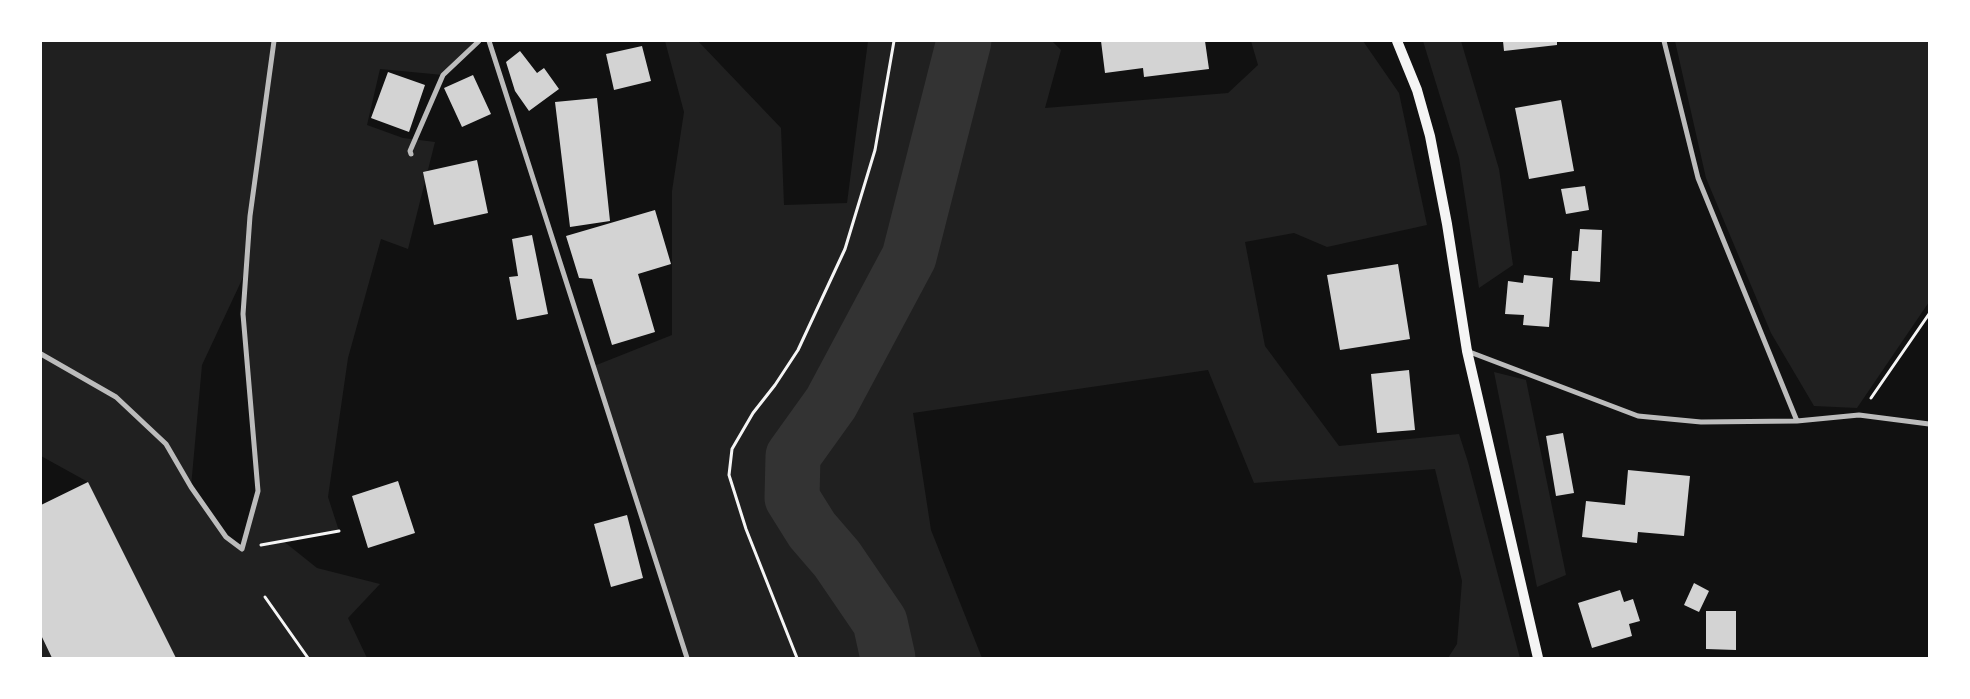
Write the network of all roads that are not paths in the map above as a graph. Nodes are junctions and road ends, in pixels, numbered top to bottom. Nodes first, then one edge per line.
1 (274, 41) edge
2 (479, 41) edge
3 (489, 41) edge
4 (1396, 41) edge
5 (1664, 41) edge
6 (411, 154) dead end
7 (1467, 351) junction
8 (41, 354) edge
9 (1797, 421) junction
10 (1929, 424) edge
11 (687, 658) edge
12 (1538, 658) edge

1 - 8 street
2 - 6 street
3 - 11 street
4 - 7 main road
5 - 9 street
7 - 9 street
7 - 12 main road
9 - 10 street

